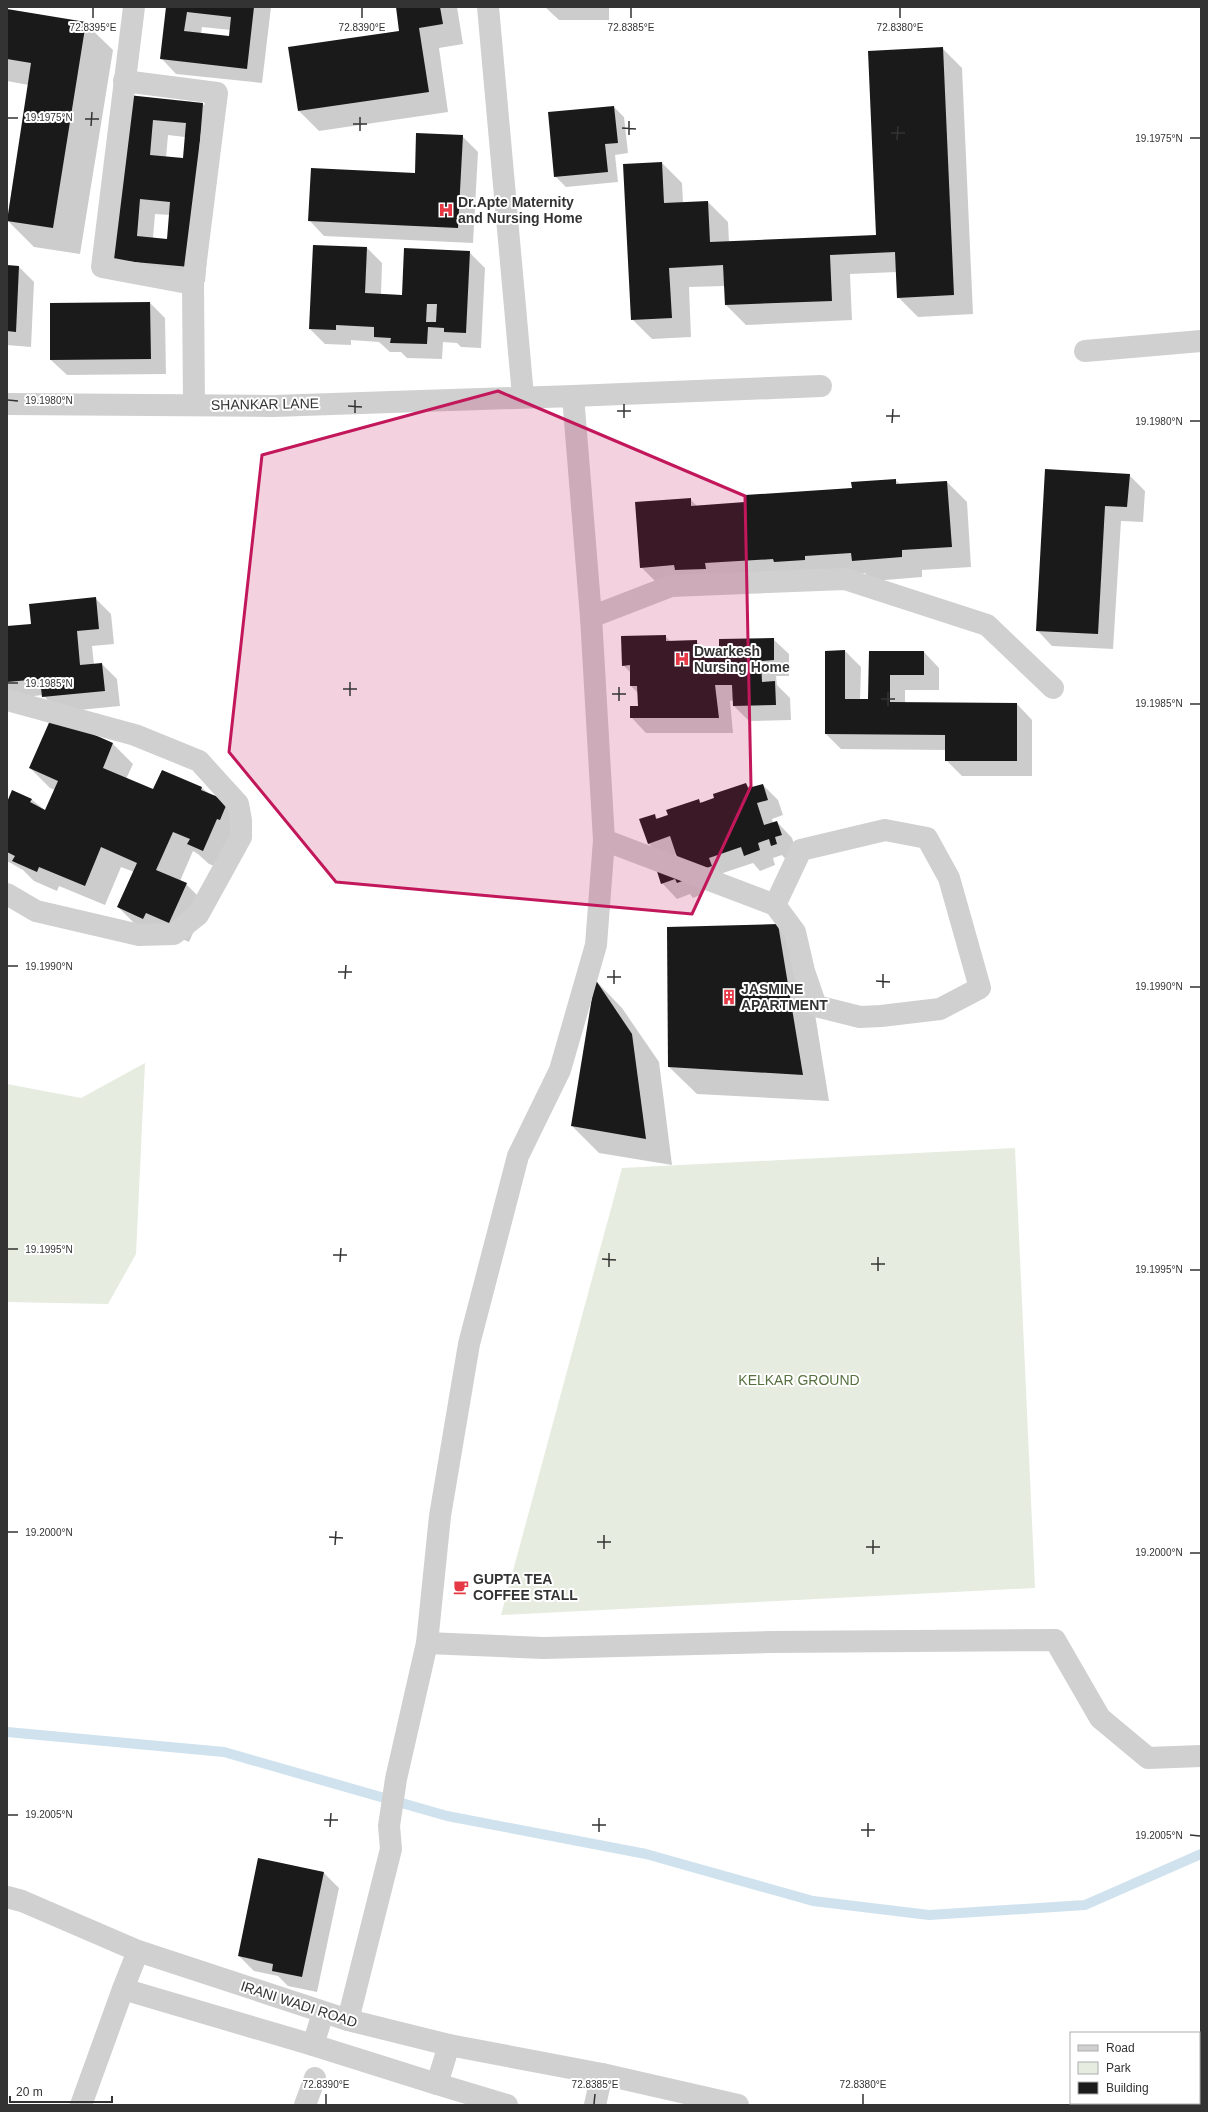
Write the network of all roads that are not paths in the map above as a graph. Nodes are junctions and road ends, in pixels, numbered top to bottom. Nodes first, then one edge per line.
1 (134, 7) edge
2 (488, 7) edge
3 (124, 81) junction
4 (193, 284) junction
5 (1201, 340) edge
6 (1085, 351) dead end
7 (820, 386) dead end
8 (523, 396) junction
9 (573, 396) junction
10 (7, 404) edge
11 (194, 405) junction
12 (591, 616) junction
13 (1053, 688) dead end
14 (7, 700) edge
15 (604, 840) junction
16 (7, 894) edge
17 (775, 905) junction
18 (427, 1643) junction
19 (1201, 1756) edge
20 (7, 1897) edge
21 (138, 1951) junction
22 (123, 1989) junction
23 (324, 2013) junction
24 (348, 2020) junction
25 (313, 2045) junction
26 (449, 2045) junction
27 (602, 2074) junction
28 (315, 2078) dead end
29 (437, 2084) junction
30 (81, 2105) edge
31 (305, 2105) edge
32 (507, 2105) edge
33 (595, 2105) edge
34 (738, 2105) edge

1 - 3 street
2 - 8 street
3 - 4 street
3 - 4 street
4 - 11 street
5 - 6 street
7 - 9 street, SHANKAR LANE
8 - 9 street, SHANKAR LANE
8 - 11 street, SHANKAR LANE
9 - 12 street
10 - 11 street, SHANKAR LANE
12 - 13 street
12 - 15 street
14 - 16 street
15 - 17 street
15 - 18 street
17 - 17 street
18 - 19 street
18 - 24 street
20 - 21 street, IRANI WADI ROAD
21 - 22 street
21 - 23 street, IRANI WADI ROAD
22 - 25 street
22 - 30 street
23 - 24 street, IRANI WADI ROAD
23 - 25 street
24 - 26 street, IRANI WADI ROAD
25 - 29 street
26 - 27 street, IRANI WADI ROAD
26 - 29 street
27 - 33 street
27 - 34 street, IRANI WADI ROAD
28 - 31 street
29 - 32 street

